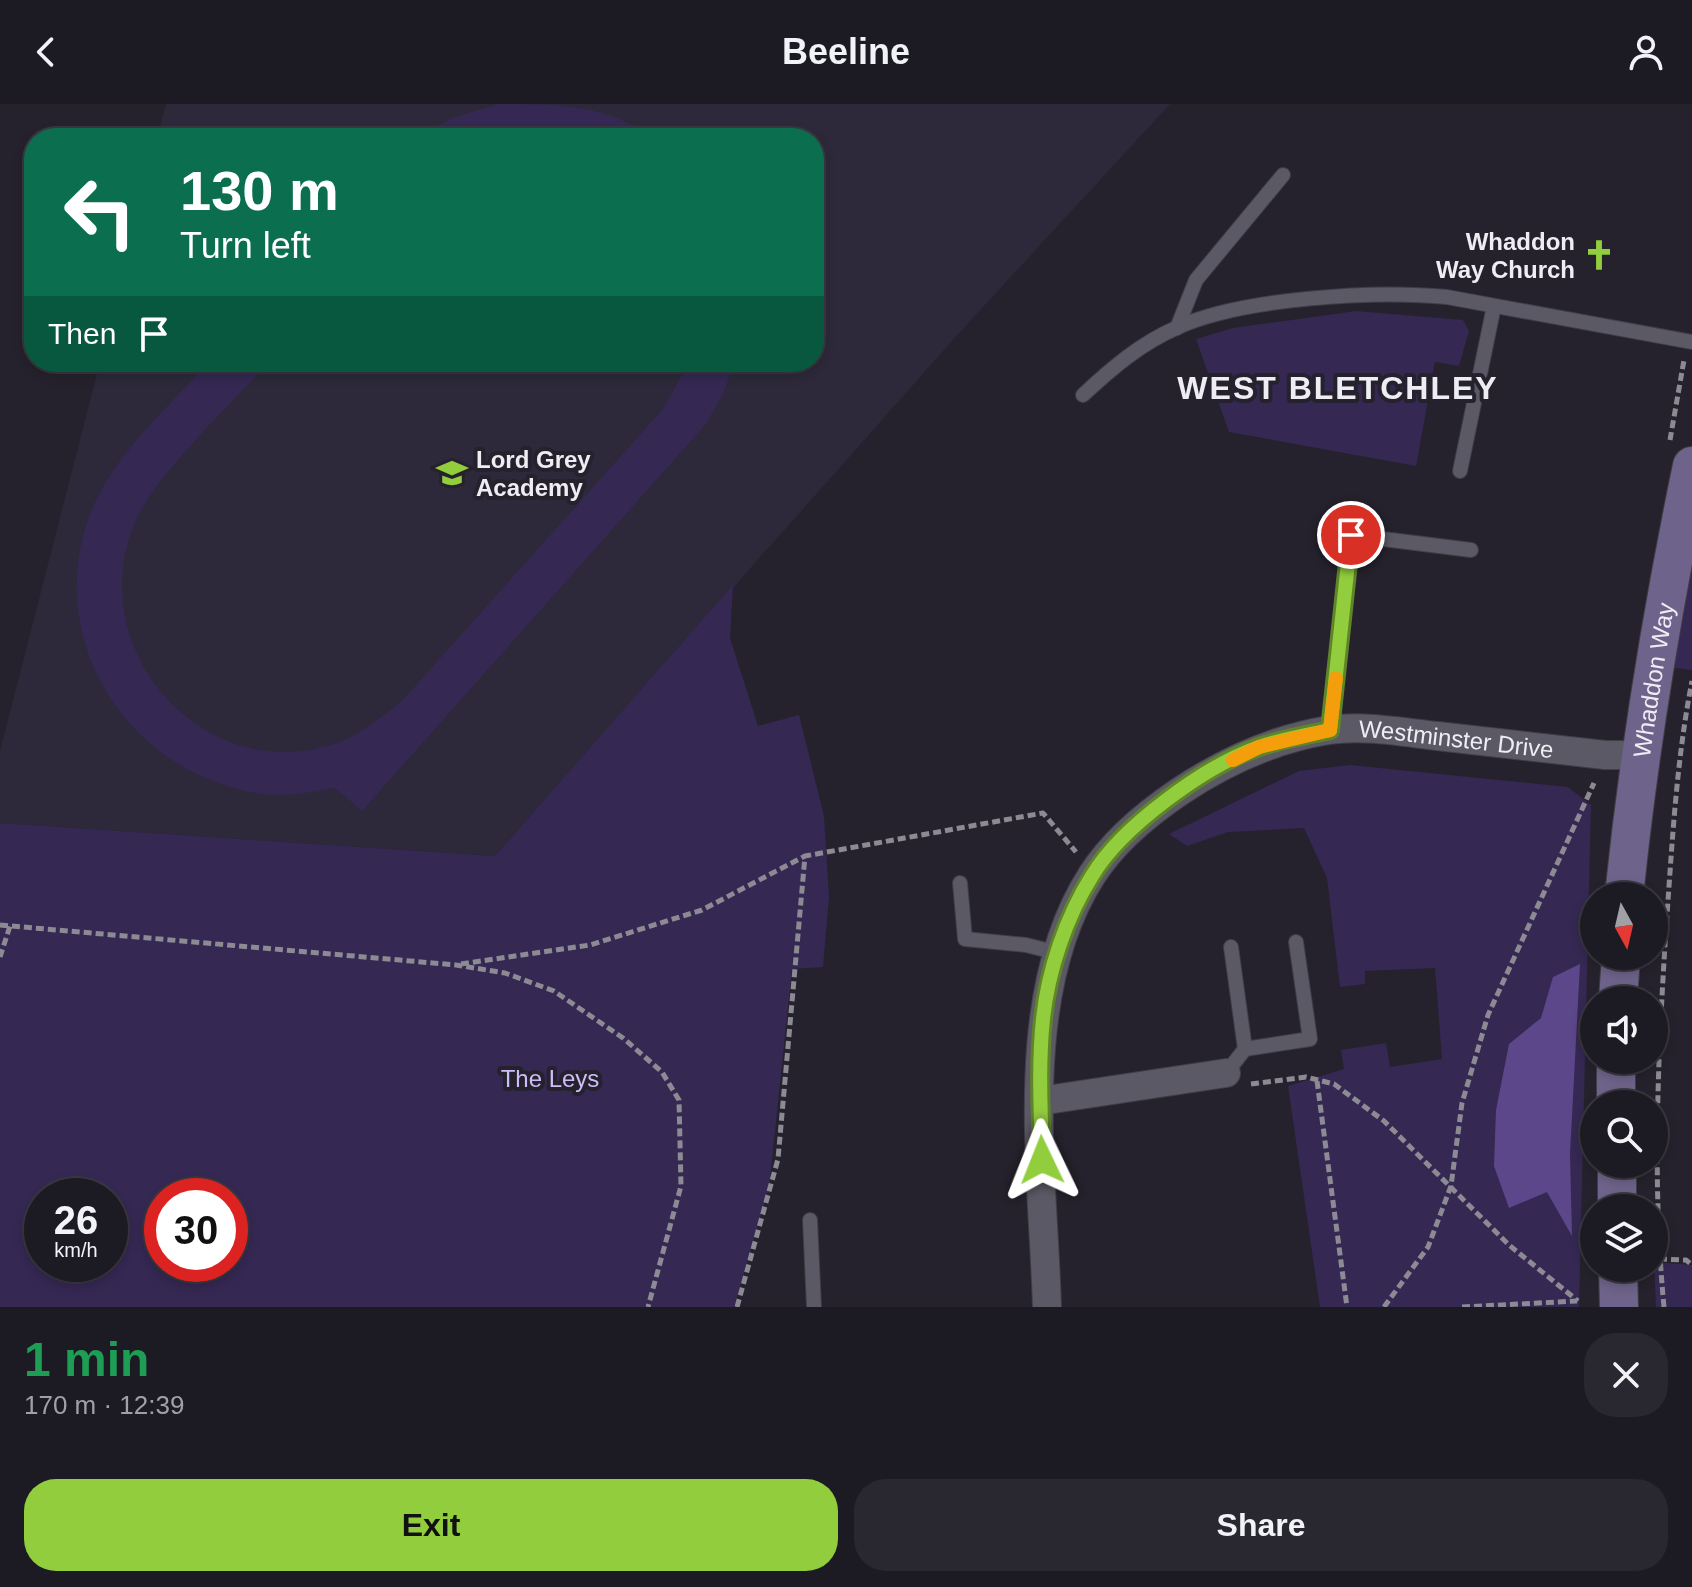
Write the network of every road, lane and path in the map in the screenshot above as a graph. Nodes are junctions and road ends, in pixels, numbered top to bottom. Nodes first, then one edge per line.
1 (1283, 175) dead end
2 (1494, 306) junction
3 (1177, 328) junction
4 (1692, 342) edge
5 (1083, 395) dead end
6 (1692, 466) edge
7 (1460, 471) dead end
8 (1471, 550) dead end
9 (1692, 681) edge
10 (1330, 730) junction
11 (1622, 755) junction
12 (805, 856) junction
13 (1093, 873) junction
14 (1624, 882) edge
15 (960, 883) dead end
16 (0, 925) edge
17 (10, 926) junction
18 (1296, 942) dead end
19 (1231, 947) dead end
20 (1058, 953) junction
21 (0, 957) edge
22 (456, 965) junction
23 (1245, 1049) junction
24 (1226, 1073) junction
25 (1317, 1081) junction
26 (1040, 1101) junction
27 (1451, 1186) junction
28 (1659, 1194) edge
29 (810, 1220) dead end
30 (1668, 1259) edge
31 (1692, 1265) edge
32 (1661, 1282) edge
33 (1618, 1292) edge
34 (1578, 1301) junction
35 (648, 1307) edge
36 (737, 1307) edge
37 (814, 1307) edge
38 (1047, 1307) edge
39 (1347, 1307) edge
40 (1384, 1307) edge
41 (1462, 1307) edge
42 (1664, 1307) edge

1 - 3 lane
2 - 3 lane
2 - 4 lane
2 - 7 lane
3 - 5 lane
6 - 11 street, Whaddon Way
8 - 10 lane
9 - 28 path
10 - 11 street, Westminster Drive
10 - 13 street, Westminster Drive
11 - 14 street, Whaddon Way
11 - 27 path
12 - 13 path
12 - 22 path
12 - 36 path
13 - 20 street, Westminster Drive
15 - 20 lane
16 - 17 path
17 - 21 path
17 - 22 path
18 - 23 lane
19 - 23 lane
20 - 26 street, Westminster Drive
22 - 35 path
23 - 24 lane
24 - 25 path
24 - 26 street
25 - 27 path
25 - 39 path
26 - 38 street, Westminster Drive
27 - 34 path
27 - 40 path
29 - 37 lane
30 - 31 path
32 - 42 path
33 - 34 path
34 - 41 path

